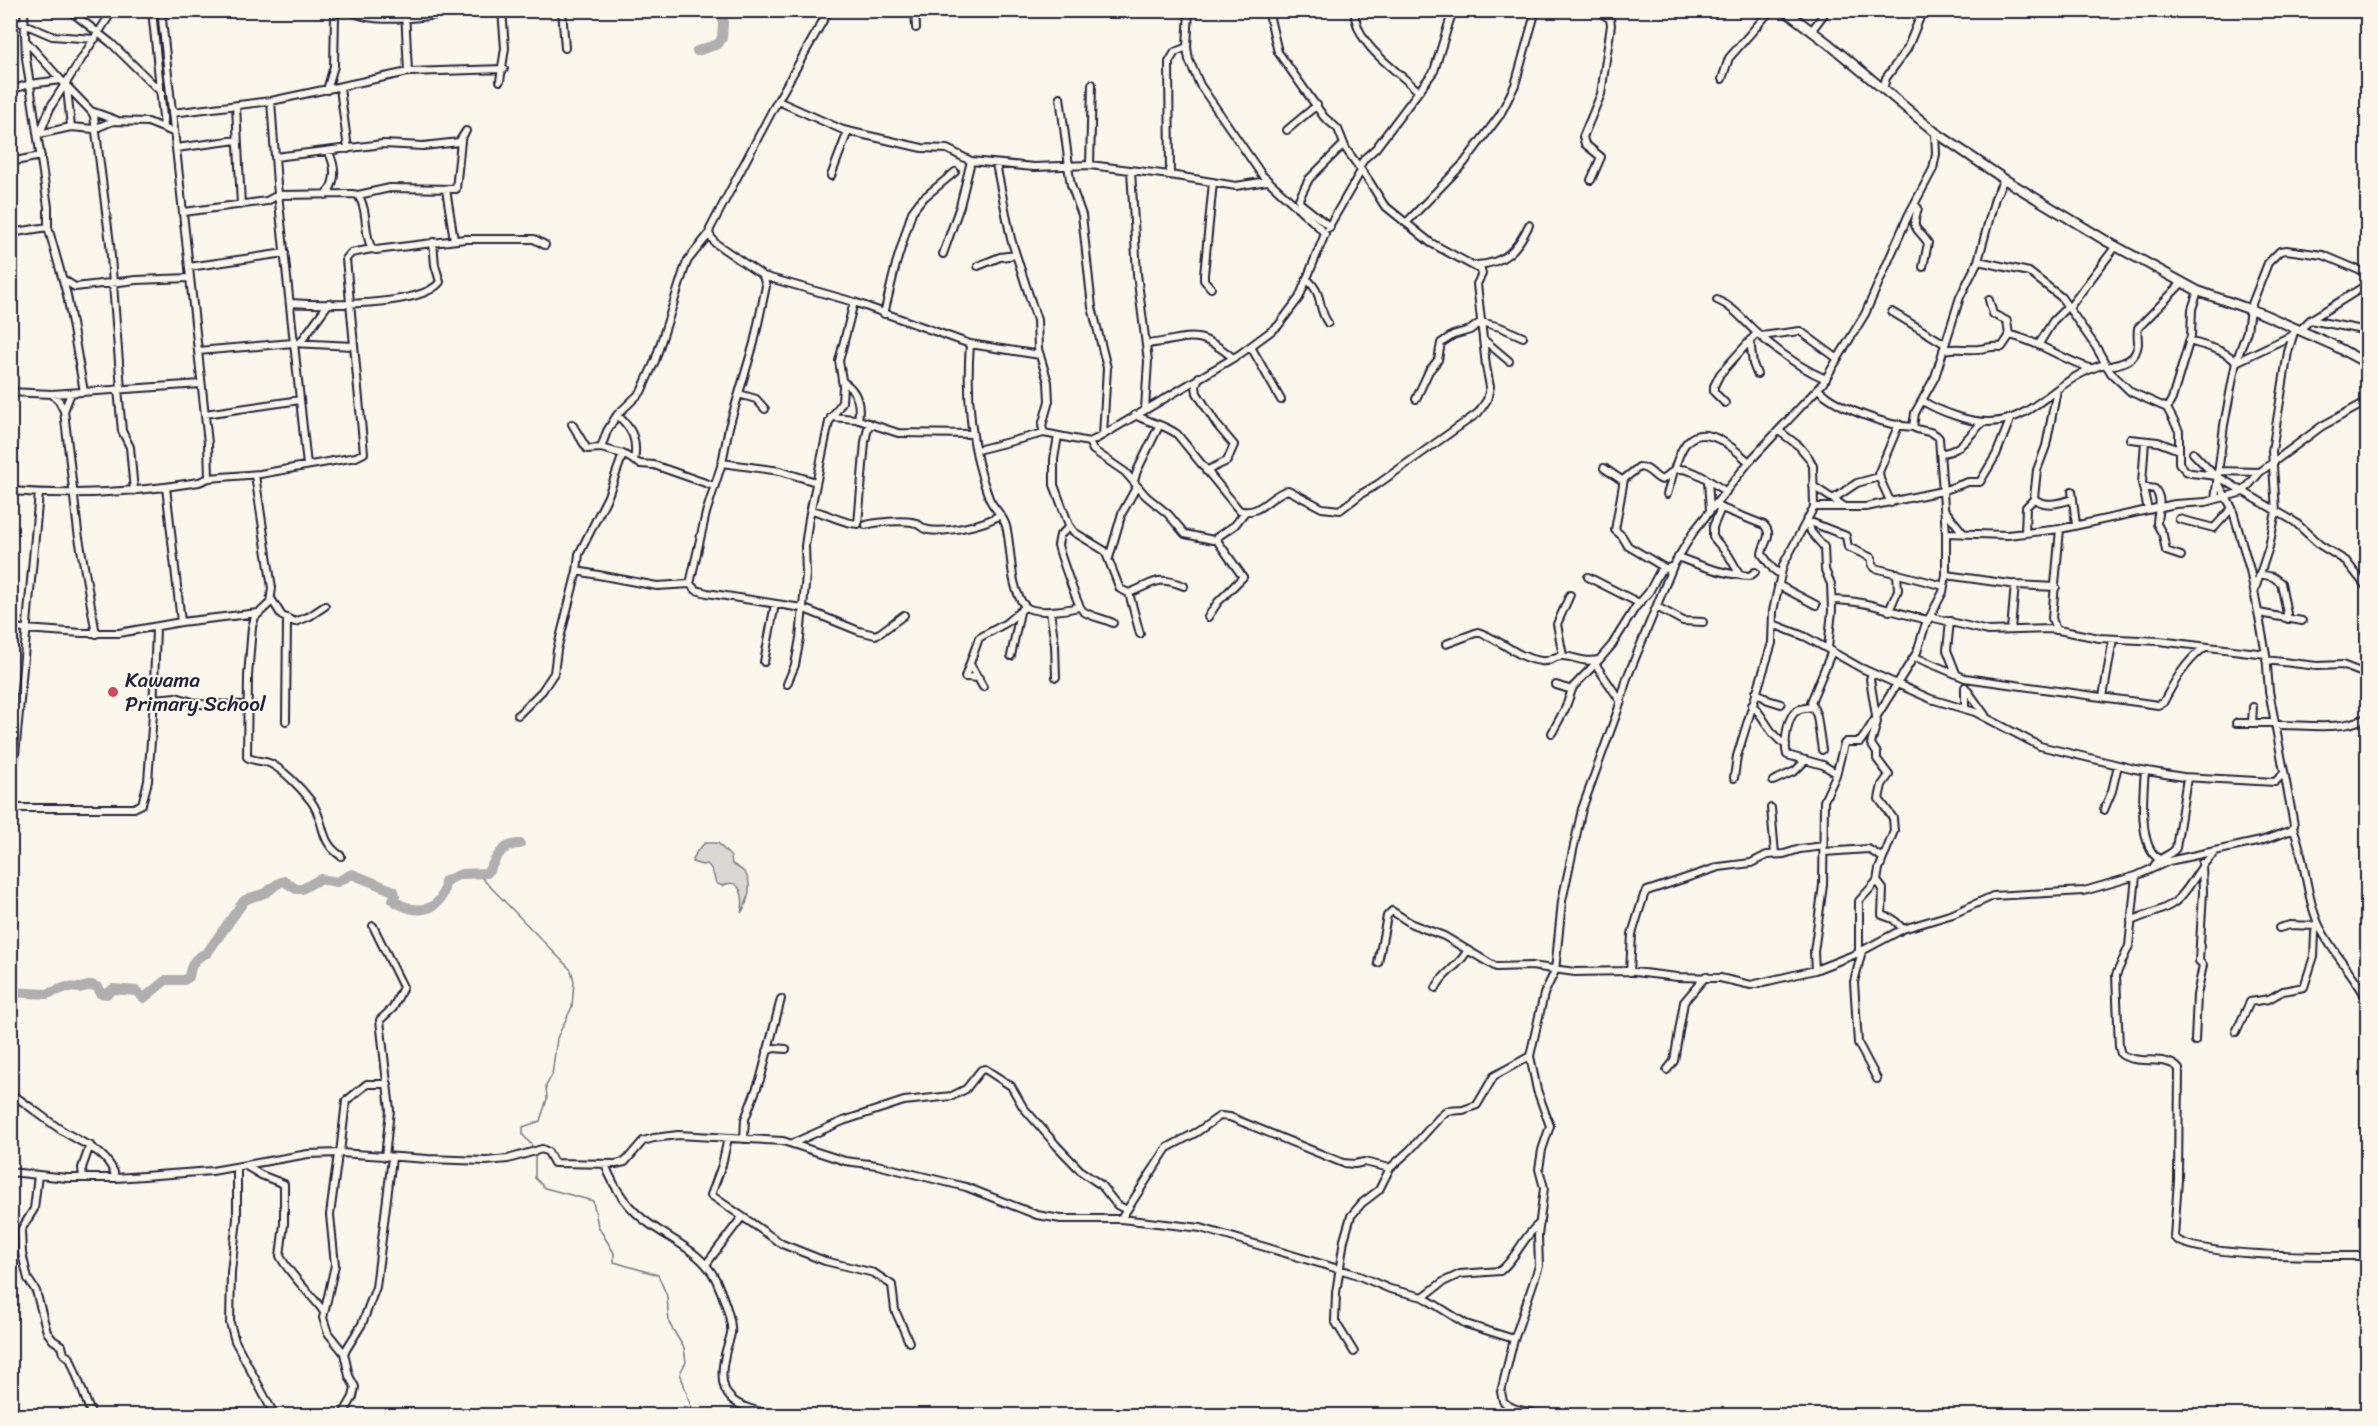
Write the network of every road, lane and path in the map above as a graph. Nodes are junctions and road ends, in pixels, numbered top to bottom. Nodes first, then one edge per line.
1 (15, 10) edge
2 (24, 10) edge
3 (69, 10) edge
4 (113, 10) edge
5 (152, 10) edge
6 (161, 10) edge
7 (351, 10) edge
8 (465, 10) edge
9 (502, 10) edge
10 (562, 10) edge
11 (829, 10) edge
12 (915, 10) edge
13 (1189, 10) edge
14 (1268, 10) edge
15 (1354, 10) edge
16 (1453, 10) edge
17 (1536, 10) edge
18 (1597, 10) edge
19 (1771, 10) edge
20 (1827, 10) edge
21 (1923, 10) edge
22 (1785, 11) edge
23 (10, 12) edge
24 (406, 14) edge
25 (335, 16) dead end
26 (10, 18) edge
27 (26, 24) junction
28 (916, 28) dead end
29 (1812, 30) junction
30 (97, 36) junction
31 (25, 40) junction
32 (1187, 46) junction
33 (565, 48) dead end
34 (504, 69) junction
35 (408, 72) junction
36 (1722, 79) dead end
37 (500, 81) dead end
38 (30, 84) junction
39 (1092, 84) dead end
40 (64, 87) junction
41 (340, 88) junction
42 (10, 90) edge
43 (327, 90) junction
44 (1418, 90) junction
45 (1882, 90) junction
46 (162, 93) junction
47 (1060, 97) dead end
48 (271, 101) junction
49 (778, 101) junction
50 (1317, 105) junction
51 (236, 106) junction
52 (49, 110) junction
53 (91, 111) junction
54 (172, 113) junction
55 (36, 119) junction
56 (120, 121) junction
57 (71, 127) junction
58 (164, 127) junction
59 (94, 129) junction
60 (1287, 130) dead end
61 (466, 131) dead end
62 (848, 131) junction
63 (173, 132) junction
64 (1935, 132) junction
65 (39, 134) junction
66 (237, 140) junction
67 (461, 141) junction
68 (1343, 145) junction
69 (176, 148) junction
70 (348, 149) junction
71 (328, 151) junction
72 (41, 156) junction
73 (275, 157) junction
74 (971, 161) junction
75 (10, 162) edge
76 (996, 164) junction
77 (1090, 165) junction
78 (1068, 166) junction
79 (1360, 169) junction
80 (1131, 170) junction
81 (955, 172) dead end
82 (1170, 175) junction
83 (831, 176) dead end
84 (2004, 179) junction
85 (1591, 180) dead end
86 (1267, 181) junction
87 (1213, 182) junction
88 (446, 189) junction
89 (278, 195) junction
90 (326, 195) junction
91 (358, 195) junction
92 (267, 201) junction
93 (241, 205) junction
94 (1915, 205) junction
95 (280, 209) junction
96 (183, 212) junction
97 (1406, 223) junction
98 (1529, 225) dead end
99 (48, 227) junction
100 (1330, 227) junction
101 (10, 233) edge
102 (709, 234) junction
103 (1324, 234) junction
104 (454, 240) junction
105 (433, 242) junction
106 (545, 245) dead end
107 (2116, 246) junction
108 (372, 249) junction
109 (285, 253) junction
110 (943, 254) dead end
111 (1016, 255) junction
112 (1978, 261) junction
113 (1475, 265) junction
114 (189, 267) junction
115 (978, 267) dead end
116 (1923, 267) dead end
117 (2367, 274) edge
118 (763, 276) junction
119 (190, 278) junction
120 (63, 279) junction
121 (1307, 279) junction
122 (114, 283) junction
123 (2182, 283) junction
124 (2367, 284) edge
125 (75, 286) junction
126 (1211, 288) dead end
127 (2198, 291) junction
128 (67, 295) junction
129 (1717, 300) dead end
130 (1989, 300) dead end
131 (854, 302) junction
132 (290, 303) junction
133 (329, 303) junction
134 (349, 303) junction
135 (2068, 307) junction
136 (2250, 309) junction
137 (1892, 312) dead end
138 (884, 314) junction
139 (2310, 320) junction
140 (1481, 322) junction
141 (1328, 323) dead end
142 (2296, 331) junction
143 (2367, 331) edge
144 (1759, 334) junction
145 (2009, 335) junction
146 (1523, 337) dead end
147 (1482, 339) junction
148 (1750, 340) junction
149 (2189, 341) junction
150 (297, 343) junction
151 (970, 344) junction
152 (1146, 344) junction
153 (2039, 344) junction
154 (353, 346) junction
155 (1251, 347) junction
156 (1944, 347) junction
157 (198, 351) junction
158 (1040, 355) junction
159 (1233, 358) junction
160 (1838, 359) junction
161 (1509, 361) dead end
162 (2236, 362) junction
163 (2367, 364) edge
164 (2106, 365) junction
165 (2090, 368) junction
166 (1757, 374) dead end
167 (1200, 376) junction
168 (1826, 379) junction
169 (842, 381) junction
170 (201, 384) junction
171 (119, 389) junction
172 (1818, 389) junction
173 (2057, 390) junction
174 (10, 392) edge
175 (84, 392) junction
176 (71, 393) junction
177 (52, 394) junction
178 (739, 394) junction
179 (1416, 399) dead end
180 (300, 400) junction
181 (1281, 400) dead end
182 (1923, 401) junction
183 (2367, 401) edge
184 (1725, 403) dead end
185 (2167, 408) junction
186 (765, 409) dead end
187 (1145, 409) junction
188 (64, 411) junction
189 (205, 414) junction
190 (616, 415) junction
191 (1135, 415) junction
192 (831, 417) junction
193 (858, 420) junction
194 (2010, 420) junction
195 (869, 423) junction
196 (1982, 423) junction
197 (572, 424) dead end
198 (1899, 424) junction
199 (1159, 426) junction
200 (1913, 427) junction
201 (1779, 431) junction
202 (1044, 433) junction
203 (973, 434) junction
204 (1103, 435) junction
205 (1058, 436) junction
206 (2130, 439) dead end
207 (2145, 441) junction
208 (1089, 442) junction
209 (601, 448) junction
210 (977, 450) junction
211 (2179, 450) junction
212 (1940, 453) junction
213 (2193, 453) dead end
214 (623, 454) junction
215 (634, 461) junction
216 (1749, 462) junction
217 (2271, 462) junction
218 (722, 463) junction
219 (307, 465) junction
220 (1604, 468) dead end
221 (1675, 470) junction
222 (1206, 471) junction
223 (2260, 472) junction
224 (255, 475) junction
225 (2217, 476) junction
226 (1879, 477) junction
227 (209, 478) junction
228 (1623, 481) junction
229 (1708, 481) junction
230 (816, 482) junction
231 (1135, 484) junction
232 (714, 486) junction
233 (1813, 486) junction
234 (166, 487) junction
235 (2143, 487) junction
236 (2072, 490) dead end
237 (10, 491) edge
238 (134, 491) junction
239 (1942, 491) junction
240 (1726, 492) junction
241 (2243, 492) junction
242 (39, 493) junction
243 (1667, 494) dead end
244 (74, 495) junction
245 (2227, 497) junction
246 (1833, 499) junction
247 (2034, 499) junction
248 (2073, 499) junction
249 (2215, 499) junction
250 (1891, 503) junction
251 (1814, 507) junction
252 (1845, 507) junction
253 (2161, 507) junction
254 (1715, 508) junction
255 (2232, 508) junction
256 (1943, 509) junction
257 (811, 510) junction
258 (2148, 510) junction
259 (2276, 511) junction
260 (1245, 512) junction
261 (1000, 515) junction
262 (2180, 519) dead end
263 (1808, 521) junction
264 (866, 525) dead end
265 (2076, 525) junction
266 (1070, 527) junction
267 (2060, 529) junction
268 (1946, 533) junction
269 (2025, 533) junction
270 (1964, 534) junction
271 (1216, 539) junction
272 (2181, 556) dead end
273 (1678, 557) junction
274 (1108, 559) junction
275 (1673, 566) junction
276 (1665, 568) junction
277 (577, 571) junction
278 (1755, 572) dead end
279 (1897, 573) junction
280 (2260, 574) junction
281 (1740, 575) junction
282 (1780, 575) junction
283 (1946, 575) junction
284 (1588, 577) dead end
285 (690, 584) junction
286 (2015, 584) junction
287 (1778, 585) junction
288 (1184, 586) dead end
289 (1944, 586) junction
290 (2056, 587) junction
291 (2367, 589) edge
292 (2254, 590) junction
293 (1130, 593) junction
294 (1570, 595) dead end
295 (272, 599) junction
296 (1832, 600) junction
297 (1640, 603) junction
298 (775, 604) junction
299 (1816, 605) dead end
300 (325, 606) dead end
301 (1078, 607) junction
302 (1656, 607) junction
303 (802, 608) junction
304 (1023, 609) junction
305 (1050, 611) junction
306 (1889, 611) junction
307 (259, 613) junction
308 (2259, 614) junction
309 (904, 615) dead end
310 (1208, 617) dead end
311 (1929, 618) junction
312 (2288, 619) junction
313 (287, 620) junction
314 (1950, 621) junction
315 (2302, 621) dead end
316 (181, 622) junction
317 (1703, 622) dead end
318 (1113, 623) dead end
319 (1773, 624) junction
320 (10, 628) edge
321 (156, 628) junction
322 (28, 629) junction
323 (2011, 630) junction
324 (2056, 630) junction
325 (96, 634) junction
326 (1140, 634) dead end
327 (2113, 639) junction
328 (1446, 644) dead end
329 (2205, 647) junction
330 (1830, 650) junction
331 (1011, 656) dead end
332 (1563, 656) junction
333 (1915, 657) junction
334 (2266, 657) junction
335 (764, 662) dead end
336 (1598, 662) junction
337 (970, 664) junction
338 (1872, 674) junction
339 (1956, 674) junction
340 (2367, 675) edge
341 (1056, 677) dead end
342 (979, 678) junction
343 (1965, 678) junction
344 (1898, 683) junction
345 (787, 684) dead end
346 (1556, 685) dead end
347 (983, 687) dead end
348 (1965, 687) junction
349 (1572, 690) junction
350 (1755, 692) junction
351 (2103, 697) junction
352 (154, 699) junction
353 (1621, 702) junction
354 (1781, 704) dead end
355 (248, 705) junction
356 (1752, 705) junction
357 (1812, 707) junction
358 (2253, 707) dead end
359 (1965, 708) junction
360 (518, 715) dead end
361 (1877, 716) junction
362 (2367, 717) edge
363 (1987, 718) junction
364 (286, 721) dead end
365 (2236, 723) dead end
366 (2252, 723) junction
367 (2275, 724) junction
368 (1552, 733) dead end
369 (1786, 745) junction
370 (1822, 750) dead end
371 (1806, 760) junction
372 (2118, 765) junction
373 (2145, 771) junction
374 (1836, 773) junction
375 (2283, 774) junction
376 (1734, 778) dead end
377 (2187, 778) junction
378 (1773, 780) dead end
379 (11, 808) edge
380 (1771, 808) dead end
381 (2104, 810) dead end
382 (2294, 828) junction
383 (1824, 849) junction
384 (2214, 852) junction
385 (1775, 854) junction
386 (341, 856) dead end
387 (1883, 858) junction
388 (2159, 859) junction
389 (2202, 863) junction
390 (2154, 868) junction
391 (2136, 876) junction
392 (1877, 881) junction
393 (2131, 921) junction
394 (2317, 924) junction
395 (373, 926) dead end
396 (2279, 928) dead end
397 (1903, 929) junction
398 (1467, 951) junction
399 (1860, 952) junction
400 (1378, 963) dead end
401 (1815, 970) junction
402 (1555, 971) junction
403 (1630, 972) junction
404 (1706, 976) junction
405 (1436, 988) dead end
406 (781, 999) dead end
407 (2367, 1001) edge
408 (2236, 1032) dead end
409 (2195, 1041) dead end
410 (786, 1049) dead end
411 (766, 1051) junction
412 (1530, 1056) junction
413 (1667, 1070) dead end
414 (1877, 1079) dead end
415 (388, 1084) junction
416 (10, 1093) edge
417 (728, 1138) junction
418 (744, 1139) junction
419 (793, 1143) junction
420 (90, 1145) junction
421 (339, 1154) junction
422 (388, 1157) junction
423 (605, 1164) junction
424 (245, 1166) junction
425 (237, 1167) junction
426 (1389, 1168) junction
427 (10, 1172) edge
428 (38, 1175) junction
429 (83, 1178) junction
430 (116, 1178) junction
431 (1127, 1210) junction
432 (742, 1217) junction
433 (1121, 1219) junction
434 (1540, 1223) junction
435 (2367, 1256) edge
436 (707, 1263) junction
437 (1341, 1270) junction
438 (1423, 1297) junction
439 (324, 1312) junction
440 (1514, 1340) junction
441 (909, 1342) dead end
442 (1354, 1352) dead end
443 (344, 1353) junction
444 (92, 1416) edge
445 (275, 1416) edge
446 (342, 1416) edge
447 (776, 1416) edge
448 (1542, 1416) edge

1 - 23 street
2 - 27 street
3 - 30 street
4 - 30 street
5 - 46 street
6 - 54 street
7 - 24 street
8 - 24 street
9 - 34 street
10 - 33 street
11 - 49 street
12 - 28 street
13 - 32 street
14 - 50 street
15 - 44 street
16 - 44 street
17 - 97 street
18 - 85 street
19 - 36 street
20 - 29 street
21 - 45 street
22 - 29 street
24 - 35 street
25 - 43 street
26 - 27 street
27 - 30 street
27 - 31 street
29 - 45 street
30 - 40 street
30 - 46 street
31 - 38 street
31 - 40 street
32 - 82 street
32 - 86 street
34 - 35 street
34 - 37 street
35 - 41 street
38 - 40 street
38 - 42 street
38 - 55 street
39 - 77 street
40 - 52 street
40 - 53 street
40 - 57 street
41 - 43 street
41 - 70 street
43 - 48 street
44 - 79 street
45 - 64 street
46 - 58 street
47 - 78 street
48 - 51 street
48 - 73 street
49 - 62 street
49 - 102 street
50 - 60 street
50 - 68 street
51 - 54 street
51 - 66 street
52 - 55 street
52 - 65 street
53 - 56 street
53 - 59 street
54 - 63 street
55 - 65 street
56 - 58 street
56 - 59 street
57 - 59 street
57 - 65 street
58 - 63 street
59 - 122 street
61 - 67 street
62 - 74 street
62 - 83 street
63 - 69 street
64 - 84 street
64 - 94 street
65 - 72 street
66 - 69 street
66 - 93 street
67 - 70 street
67 - 88 street
68 - 79 street
68 - 100 street
69 - 96 street
70 - 71 street
71 - 73 street
71 - 90 street
72 - 75 street
72 - 99 street
73 - 89 street
74 - 76 street
74 - 110 street
76 - 78 street
76 - 111 street
77 - 78 street
77 - 80 street
78 - 204 street
79 - 97 street
79 - 100 street
80 - 82 street
80 - 152 street
81 - 138 street
82 - 87 street
84 - 107 street
84 - 112 street
86 - 87 street
86 - 103 street
87 - 126 street
88 - 91 street
88 - 104 street
89 - 90 street
89 - 92 street
89 - 95 street
90 - 91 street
91 - 108 street
92 - 93 street
92 - 95 street
93 - 96 street
94 - 116 street
94 - 160 street
95 - 109 street
96 - 114 street
97 - 113 street
98 - 113 street
99 - 101 street
99 - 120 street
100 - 103 street
102 - 118 street
102 - 190 street
103 - 121 street
104 - 105 street
104 - 106 street
105 - 108 street
105 - 134 street
107 - 123 street
107 - 135 street
108 - 134 street
109 - 114 street
109 - 132 street
111 - 115 street
111 - 158 street
112 - 135 street
112 - 156 street
113 - 140 street
114 - 119 street
117 - 136 street
118 - 131 street
118 - 178 street
119 - 122 street
119 - 157 street
120 - 125 street
120 - 128 street
121 - 141 street
121 - 155 street
122 - 125 street
122 - 171 street
123 - 127 street
123 - 164 street
124 - 139 street
125 - 128 street
127 - 136 street
127 - 149 street
128 - 175 street
129 - 144 street
130 - 145 street
131 - 138 street
131 - 169 street
132 - 133 street
132 - 150 street
133 - 134 street
133 - 150 street
134 - 154 street
135 - 153 street
135 - 164 street
136 - 142 street
136 - 162 street
137 - 156 street
138 - 151 street
139 - 142 street
139 - 143 street
140 - 146 street
140 - 147 street
140 - 179 street
142 - 162 street
142 - 163 street
142 - 217 street
144 - 148 street
144 - 160 street
144 - 168 street
145 - 153 street
145 - 156 street
147 - 161 street
147 - 260 street
148 - 166 street
148 - 184 street
149 - 162 street
149 - 185 street
150 - 154 street
150 - 157 street
150 - 180 street
151 - 158 street
151 - 203 street
152 - 159 street
152 - 187 street
153 - 165 street
154 - 219 street
155 - 159 street
155 - 181 street
156 - 182 street
157 - 170 street
158 - 202 street
159 - 167 street
160 - 168 street
162 - 225 street
164 - 165 street
164 - 185 street
165 - 173 street
167 - 187 street
167 - 222 street
168 - 172 street
169 - 192 street
169 - 193 street
170 - 171 street
170 - 189 street
171 - 175 street
171 - 238 street
172 - 198 street
172 - 201 street
173 - 194 street
173 - 247 street
174 - 177 street
175 - 176 street
176 - 177 street
176 - 188 street
177 - 188 street
178 - 186 street
178 - 218 street
180 - 189 street
180 - 219 street
182 - 196 street
182 - 200 street
183 - 217 street
185 - 211 street
187 - 191 street
188 - 244 street
189 - 227 street
190 - 209 street
190 - 215 street
191 - 199 street
191 - 204 street
192 - 193 street
192 - 230 street
193 - 195 street
194 - 196 street
194 - 239 street
195 - 203 street
195 - 257 street
196 - 212 street
197 - 209 street
198 - 200 street
198 - 226 street
199 - 222 street
199 - 231 street
200 - 212 street
201 - 216 street
201 - 233 street
202 - 205 street
202 - 210 street
203 - 210 street
204 - 208 street
205 - 208 street
205 - 266 street
206 - 207 street
207 - 211 street
207 - 235 street
208 - 231 street
209 - 214 street
210 - 261 street
211 - 225 street
212 - 239 street
213 - 225 street
214 - 215 street
214 - 277 street
215 - 232 street
216 - 221 street
216 - 240 street
217 - 223 street
217 - 259 street
218 - 230 street
218 - 232 street
219 - 224 street
220 - 228 street
221 - 228 street
221 - 229 street
221 - 243 street
222 - 260 street
223 - 225 street
223 - 241 street
224 - 227 street
224 - 295 street
225 - 241 street
225 - 245 street
225 - 249 street
226 - 246 street
226 - 250 street
227 - 234 street
228 - 276 street
229 - 240 street
229 - 254 street
230 - 257 street
231 - 271 street
231 - 274 street
232 - 285 street
233 - 246 street
233 - 251 street
234 - 238 street
234 - 316 street
235 - 253 street
235 - 258 street
236 - 248 street
237 - 242 street
238 - 244 street
239 - 250 street
239 - 256 street
240 - 254 street
241 - 245 street
241 - 259 street
242 - 244 street
242 - 322 street
244 - 325 street
245 - 249 street
245 - 255 street
246 - 252 street
247 - 248 street
247 - 269 street
248 - 265 street
249 - 253 street
250 - 252 street
251 - 252 street
251 - 263 street
253 - 258 street
253 - 272 street
254 - 273 street
254 - 281 street
254 - 282 street
255 - 262 street
255 - 292 street
256 - 268 street
256 - 270 street
257 - 303 street
258 - 265 street
259 - 280 street
259 - 291 street
260 - 271 street
261 - 264 street
261 - 304 street
263 - 279 street
263 - 282 street
263 - 296 street
265 - 267 street
266 - 274 street
266 - 301 street
267 - 269 street
267 - 290 street
268 - 270 street
268 - 283 street
269 - 270 street
271 - 310 street
273 - 275 street
273 - 281 street
274 - 293 street
275 - 276 street
275 - 302 street
276 - 297 street
277 - 285 street
277 - 360 street
278 - 281 street
279 - 289 street
279 - 306 street
280 - 292 street
280 - 312 street
282 - 287 street
283 - 286 street
283 - 289 street
284 - 297 street
285 - 298 street
286 - 290 street
286 - 323 street
287 - 299 street
287 - 319 street
288 - 293 street
289 - 311 street
290 - 324 street
292 - 308 street
293 - 326 street
294 - 332 street
295 - 307 street
295 - 313 street
296 - 306 street
296 - 330 street
297 - 336 street
298 - 303 street
298 - 335 street
300 - 313 street
301 - 305 street
301 - 318 street
302 - 317 street
302 - 353 street
303 - 309 street
303 - 345 street
304 - 305 street
304 - 331 street
304 - 337 street
305 - 341 street
306 - 311 street
307 - 316 street
307 - 355 street
308 - 312 street
308 - 334 street
311 - 314 street
311 - 333 street
312 - 315 street
313 - 364 street
314 - 323 street
314 - 339 street
316 - 321 street
319 - 330 street
319 - 350 street
320 - 322 street
321 - 325 street
321 - 352 street
322 - 325 street
322 - 379 street
323 - 324 street
324 - 327 street
327 - 329 street
327 - 351 street
328 - 332 street
329 - 334 street
329 - 351 street
330 - 338 street
330 - 357 street
332 - 336 street
333 - 339 street
333 - 344 street
334 - 340 street
334 - 367 street
336 - 349 street
336 - 353 street
337 - 342 street
337 - 342 street
338 - 344 street
338 - 361 street
339 - 343 street
342 - 347 street
343 - 348 street
343 - 351 street
344 - 359 street
344 - 361 street
346 - 349 street
348 - 359 street
348 - 363 street
349 - 368 street
350 - 354 street
350 - 356 street
352 - 355 street
352 - 379 street
353 - 402 street
355 - 386 street
356 - 369 street
356 - 376 street
357 - 369 street
357 - 370 street
358 - 366 street
359 - 363 street
361 - 374 street
361 - 387 street
362 - 367 street
363 - 372 street
365 - 366 street
366 - 367 street
367 - 375 street
369 - 371 street
371 - 374 street
371 - 378 street
372 - 373 street
372 - 381 street
373 - 377 street
373 - 388 street
374 - 383 street
375 - 377 street
375 - 382 street
377 - 388 street
380 - 385 street
382 - 384 street
382 - 394 street
383 - 385 street
383 - 387 street
383 - 401 street
384 - 389 street
384 - 390 street
385 - 403 street
387 - 392 street
388 - 390 street
389 - 393 street
389 - 409 street
390 - 391 street
391 - 393 street
391 - 397 street
392 - 397 street
392 - 399 street
393 - 435 street
394 - 396 street
394 - 407 street
394 - 408 street
395 - 415 street
397 - 399 street
398 - 400 street
398 - 402 street
398 - 405 street
399 - 401 street
399 - 414 street
401 - 404 street
402 - 403 street
402 - 412 street
403 - 404 street
404 - 413 street
406 - 411 street
410 - 411 street
411 - 418 street
412 - 426 street
412 - 434 street
415 - 421 street
415 - 422 street
416 - 420 street
417 - 418 street
417 - 423 street
417 - 432 street
418 - 419 street
419 - 431 street
419 - 433 street
420 - 429 street
420 - 430 street
421 - 422 street
421 - 424 street
421 - 439 street
422 - 423 street
422 - 443 street
423 - 436 street
424 - 425 street
424 - 439 street
425 - 430 street
425 - 445 street
426 - 431 street
426 - 437 street
427 - 428 street
428 - 429 street
428 - 444 street
429 - 430 street
431 - 433 street
432 - 436 street
432 - 441 street
433 - 437 street
434 - 438 street
434 - 440 street
436 - 447 street
437 - 438 street
437 - 442 street
438 - 440 street
439 - 443 street
440 - 448 street
443 - 446 street

